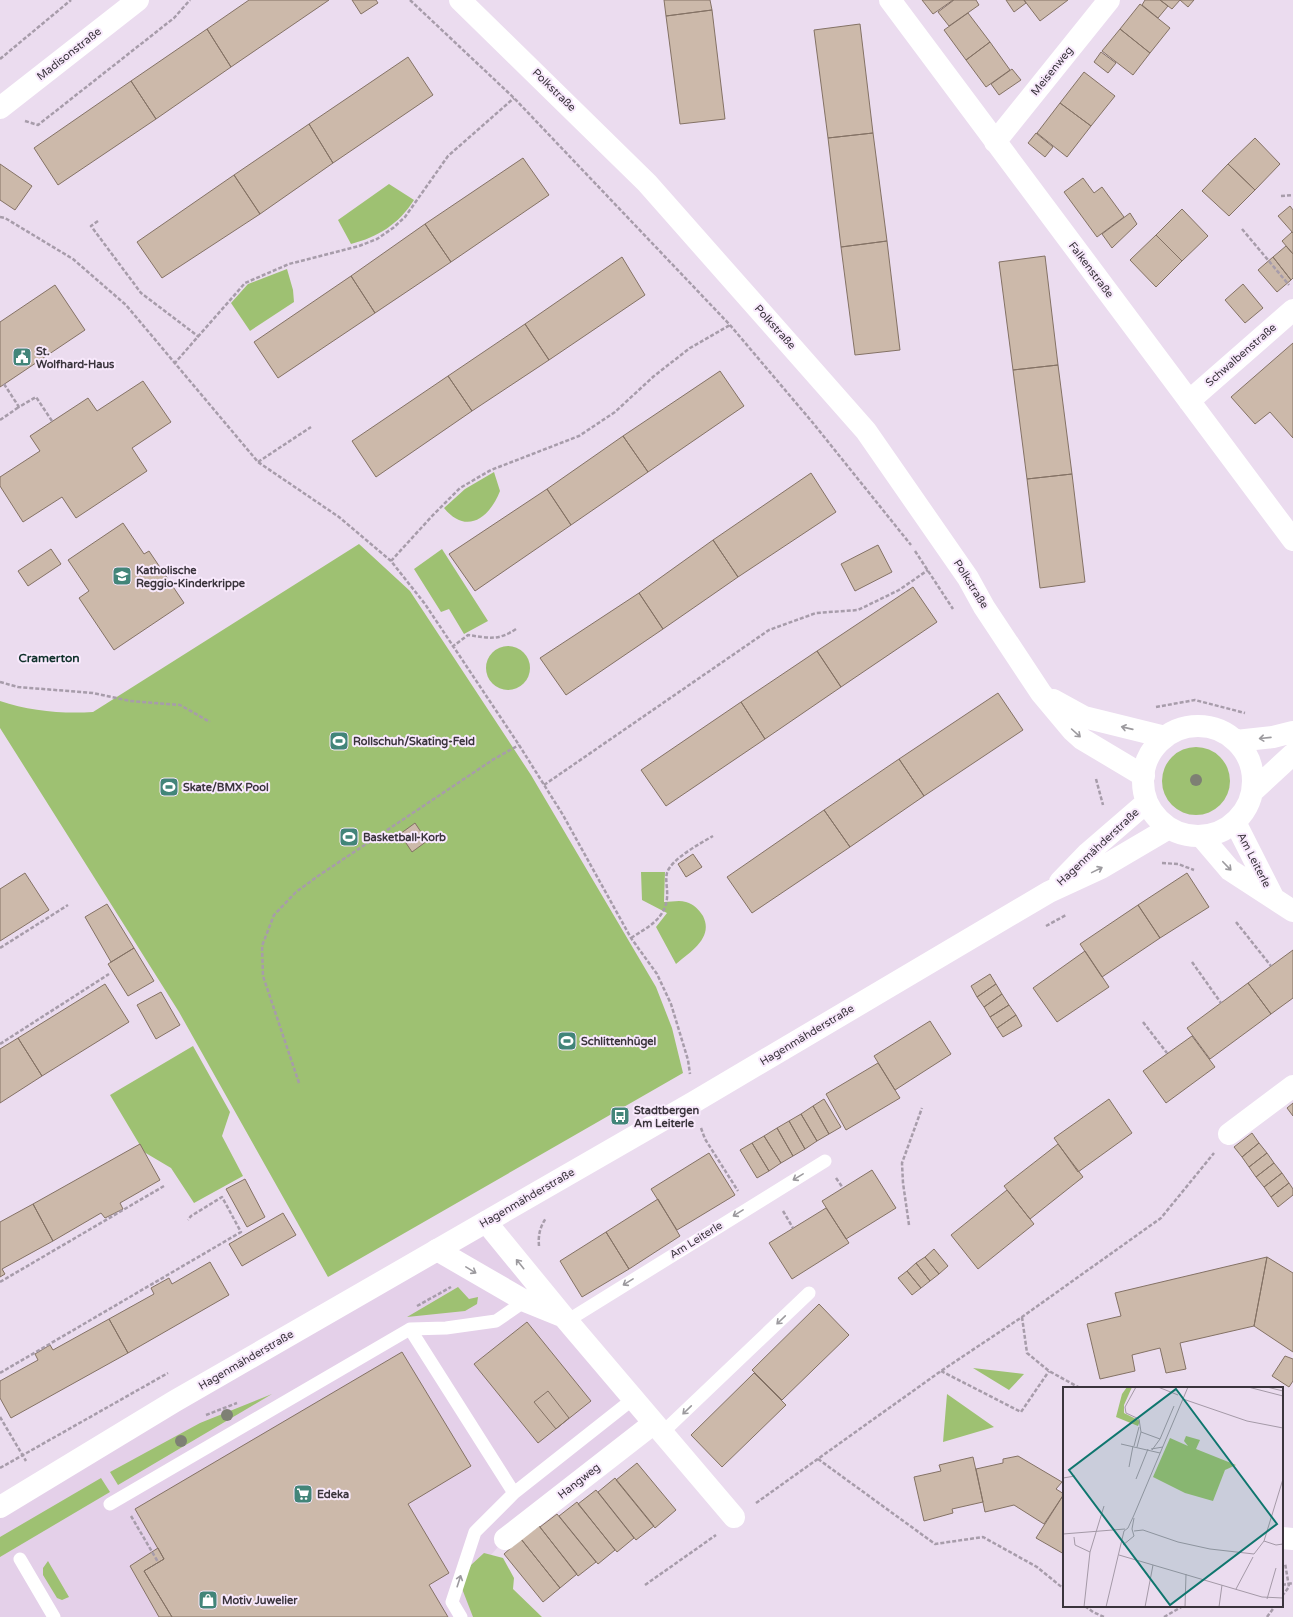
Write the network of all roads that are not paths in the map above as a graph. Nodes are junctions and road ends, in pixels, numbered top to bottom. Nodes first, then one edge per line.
1 (138, 0) edge
2 (460, 0) edge
3 (890, 0) edge
4 (1109, 0) edge
5 (0, 108) edge
6 (995, 142) junction
7 (1293, 310) edge
8 (1189, 401) junction
9 (1293, 540) edge
10 (1041, 693) junction
11 (1293, 732) edge
12 (1165, 737) junction
13 (1236, 741) junction
14 (1293, 754) edge
15 (1144, 776) junction
16 (1252, 792) junction
17 (1147, 802) junction
18 (1235, 822) junction
19 (1170, 828) junction
20 (1201, 836) junction
21 (1049, 892) junction
22 (1273, 898) junction
23 (1293, 911) edge
24 (1293, 1086) edge
25 (1229, 1134) road end
26 (825, 1160) dead end
27 (486, 1222) junction
28 (437, 1250) junction
29 (809, 1293) dead end
30 (534, 1296) junction
31 (565, 1318) junction
32 (410, 1329) junction
33 (634, 1399) junction
34 (658, 1428) junction
35 (514, 1493) junction
36 (115, 1501) road end
37 (2, 1502) edge
38 (734, 1517) road end
39 (1283, 1538) edge
40 (505, 1539) dead end
41 (1293, 1539) edge
42 (20, 1559) dead end
43 (54, 1617) edge
44 (461, 1617) edge

1 - 5 street, Madisonstraße
2 - 10 street, Polkstraße
3 - 6 street, Falkenstraße
4 - 6 street, Meisenweg
6 - 8 street, Falkenstraße
7 - 8 street, Schwalbenstraße
8 - 9 street, Falkenstraße
12 -> 10 street, Polkstraße
10 -> 15 street, Polkstraße
11 -> 13 street
12 - 13 street, Hagenmähderstraße
12 - 15 street, Hagenmähderstraße
13 - 16 street, Hagenmähderstraße
14 - 16 street, Hagenmähderstraße
15 - 17 street, Hagenmähderstraße
16 - 18 street, Hagenmähderstraße
17 - 19 street, Hagenmähderstraße
17 - 21 street, Hagenmähderstraße
18 - 20 street, Hagenmähderstraße
18 - 22 street, Am Leiterle
19 - 20 street, Hagenmähderstraße
21 -> 19 street, Hagenmähderstraße
20 -> 22 street, Am Leiterle
21 - 27 street, Hagenmähderstraße
22 - 23 street, Am Leiterle
24 - 25 street
26 -> 31 lane, Am Leiterle
27 - 28 street, Hagenmähderstraße
30 -> 27 street
28 -> 30 street
28 - 37 street, Hagenmähderstraße
29 -> 34 lane
30 - 31 street
30 - 32 lane
31 - 33 street
32 - 35 lane
32 - 36 lane
33 - 34 street
33 - 35 lane
34 - 38 street
34 - 40 street, Hangweg
44 -> 35 lane
39 - 41 street
42 - 43 lane

